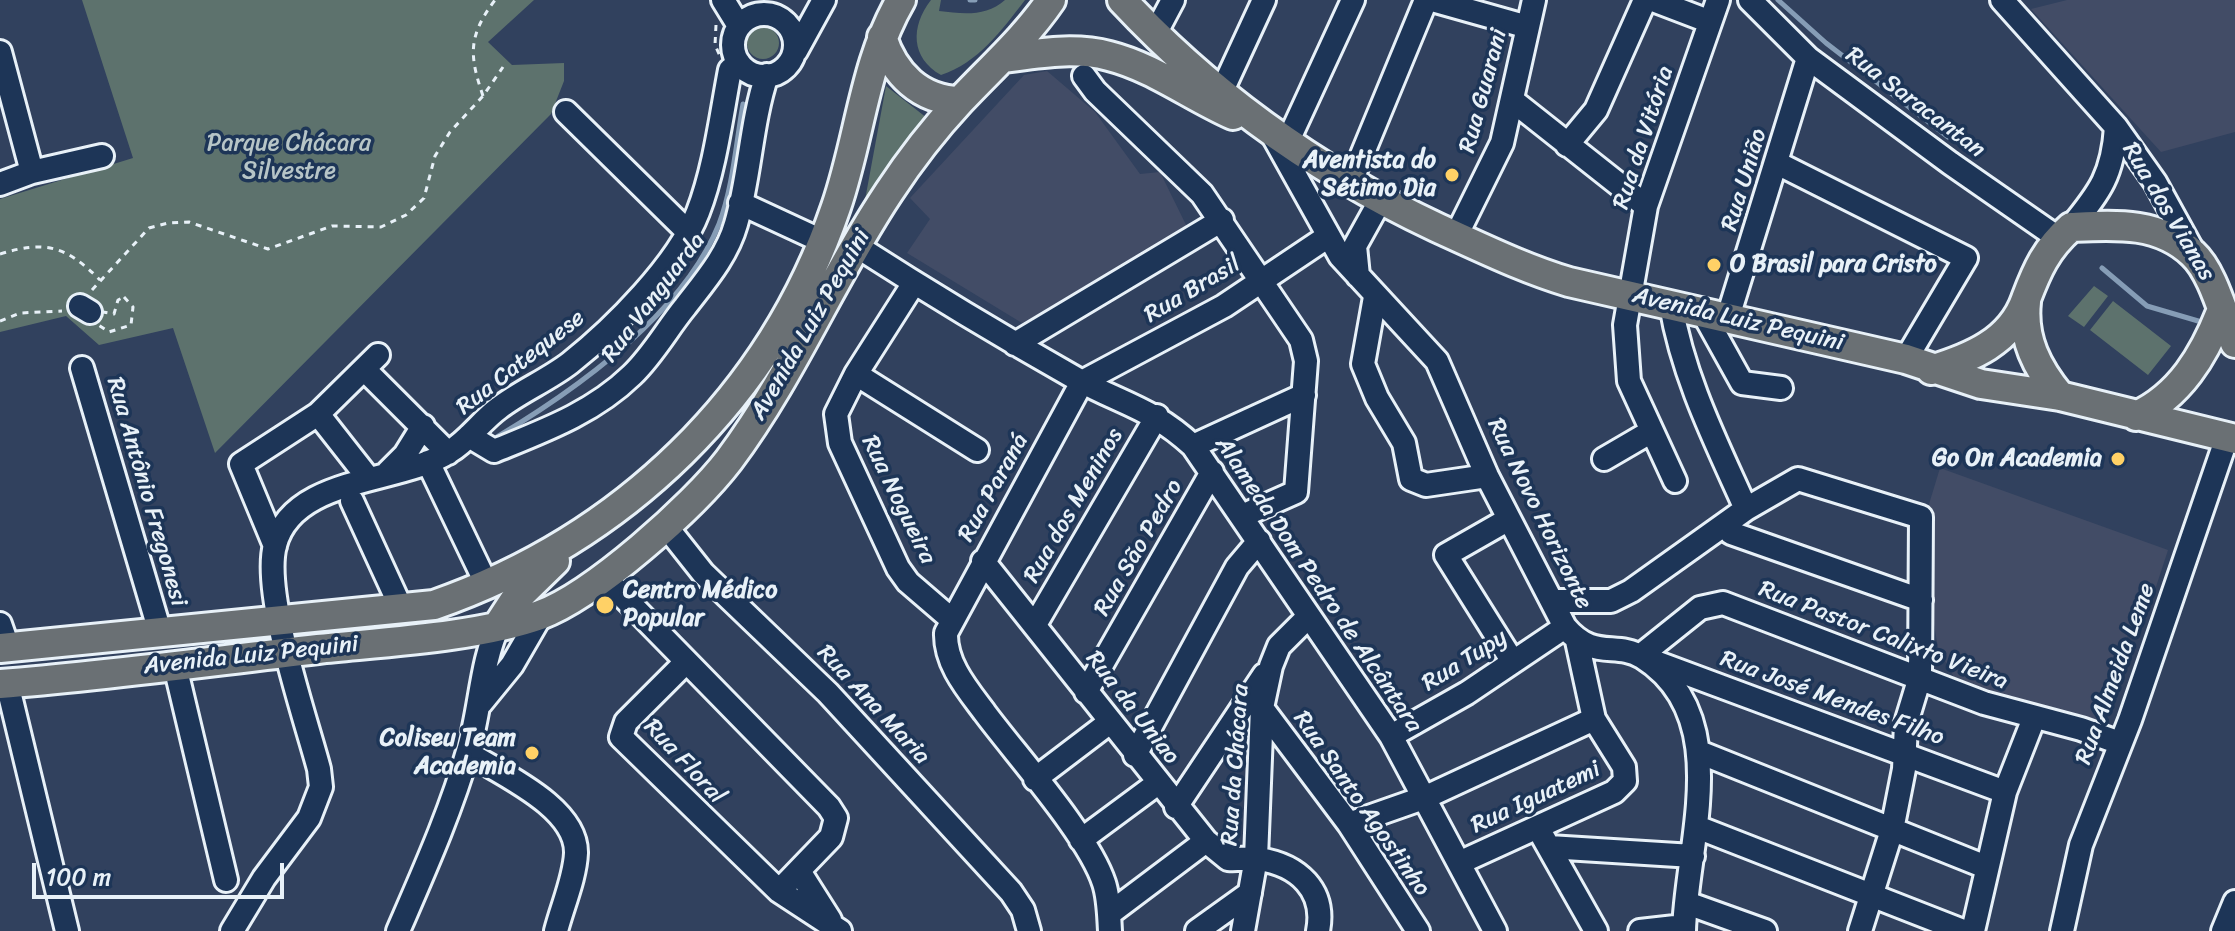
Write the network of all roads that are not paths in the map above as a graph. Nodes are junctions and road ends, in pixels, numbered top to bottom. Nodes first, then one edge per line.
1 (723, 0) edge
2 (792, 0) edge
3 (824, 0) edge
4 (901, 0) edge
5 (1051, 0) edge
6 (1173, 0) edge
7 (1264, 0) edge
8 (1353, 0) edge
9 (1429, 0) edge
10 (1534, 0) edge
11 (1645, 0) edge
12 (1653, 0) edge
13 (1718, 0) edge
14 (1750, 0) edge
15 (2002, 0) edge
16 (1137, 13) edge
17 (768, 14) junction
18 (1708, 21) junction
19 (739, 26) junction
20 (1528, 27) junction
21 (882, 37) junction
22 (796, 51) junction
23 (0, 52) edge
24 (1004, 58) junction
25 (1808, 58) junction
26 (739, 63) junction
27 (767, 75) junction
28 (1084, 76) dead end
29 (1221, 93) junction
30 (1512, 100) junction
31 (960, 101) junction
32 (566, 112) dead end
33 (2116, 127) junction
34 (1275, 136) junction
35 (1567, 145) junction
36 (102, 156) dead end
37 (1777, 163) junction
38 (32, 172) junction
39 (1339, 177) junction
40 (0, 184) edge
41 (740, 203) junction
42 (1646, 206) junction
43 (1309, 207) junction
44 (1372, 213) junction
45 (1222, 220) junction
46 (688, 232) junction
47 (2064, 233) junction
48 (1456, 236) junction
49 (1327, 237) junction
50 (822, 241) junction
51 (855, 245) junction
52 (2195, 255) junction
53 (1358, 276) junction
54 (1263, 279) junction
55 (914, 283) junction
56 (1628, 295) junction
57 (1375, 297) junction
58 (2026, 302) junction
59 (2225, 304) edge
60 (1671, 305) junction
61 (1715, 314) junction
62 (2235, 343) edge
63 (1015, 344) junction
64 (1919, 365) junction
65 (82, 368) dead end
66 (856, 374) junction
67 (1082, 382) junction
68 (1781, 388) dead end
69 (1304, 395) junction
70 (2060, 396) junction
71 (318, 414) junction
72 (1157, 416) junction
73 (2136, 416) junction
74 (423, 426) junction
75 (1652, 431) junction
76 (469, 436) junction
77 (2231, 438) edge
78 (1193, 446) junction
79 (977, 450) dead end
80 (438, 457) junction
81 (1604, 459) dead end
82 (1212, 472) junction
83 (1487, 476) junction
84 (377, 477) junction
85 (1675, 481) dead end
86 (352, 501) dead end
87 (1746, 509) junction
88 (1242, 516) junction
89 (1509, 519) junction
90 (1726, 524) junction
91 (665, 525) junction
92 (585, 534) junction
93 (1259, 541) junction
94 (275, 546) junction
95 (983, 561) junction
96 (603, 576) junction
97 (486, 583) junction
98 (1921, 600) junction
99 (1552, 601) junction
100 (402, 610) junction
101 (541, 615) junction
102 (1309, 616) junction
103 (951, 619) junction
104 (280, 622) junction
105 (1036, 623) junction
106 (499, 624) junction
107 (160, 632) junction
108 (1571, 634) junction
109 (289, 653) junction
110 (1640, 656) junction
111 (2, 658) edge
112 (1513, 662) junction
113 (684, 664) junction
114 (175, 666) junction
115 (1271, 666) junction
116 (1920, 677) junction
117 (1086, 692) junction
118 (481, 703) junction
119 (1262, 708) junction
120 (2034, 718) junction
121 (1594, 719) junction
122 (1110, 722) junction
123 (1391, 736) junction
124 (2120, 743) junction
125 (1699, 752) junction
126 (468, 753) junction
127 (1906, 754) junction
128 (1135, 755) junction
129 (1035, 779) junction
130 (1158, 783) junction
131 (2005, 792) junction
132 (1426, 797) junction
133 (1176, 807) junction
134 (1349, 824) junction
135 (1536, 826) junction
136 (1697, 827) junction
137 (1892, 830) junction
138 (1081, 840) junction
139 (1206, 841) junction
140 (1549, 847) junction
141 (1693, 856) junction
142 (1256, 858) junction
143 (1461, 862) junction
144 (1986, 867) junction
145 (799, 871) junction
146 (226, 880) dead end
147 (779, 891) junction
148 (1250, 893) junction
149 (1871, 897) junction
150 (2235, 902) edge
151 (1687, 903) junction
152 (1109, 922) edge
153 (1684, 928) edge
154 (838, 930) edge
155 (67, 931) edge
156 (232, 931) edge
157 (398, 931) edge
158 (556, 931) edge
159 (1029, 931) edge
160 (1197, 931) edge
161 (1243, 931) edge
162 (1318, 931) edge
163 (1418, 931) edge
164 (1495, 931) edge
165 (1596, 931) edge
166 (1640, 931) edge
167 (1765, 931) edge
168 (1860, 931) edge
169 (1963, 931) edge
170 (1973, 931) edge
171 (2062, 931) edge
172 (2223, 931) edge

1 - 19 street
2 - 17 street
3 - 22 street
4 - 21 main road, Avenida Luiz Pequini
5 - 24 main road
6 - 16 street
7 - 29 street
8 - 34 street
9 - 20 street
9 - 39 street
10 - 20 street, Rua Guarani
11 - 35 street
12 - 18 street
13 - 18 street, Rua da Vitória
14 - 25 street, Rua Saracantan
15 - 33 street, Rua dos Vianas
16 - 29 main road, Avenida Luiz Pequini
17 - 19 street
17 - 22 street
18 - 42 street, Rua da Vitória
19 - 26 street
20 - 30 street, Rua Guarani
21 - 31 main road
21 - 50 main road, Avenida Luiz Pequini
22 - 27 street
23 - 38 street
24 - 31 main road, Avenida Luiz Pequini
24 - 34 main road, Avenida Luiz Pequini
25 - 37 street, Rua União
25 - 47 street, Rua Saracantan
26 - 27 street
26 - 46 street, Rua Catequese
27 - 41 street, Rua Vanguarda
28 - 45 street
29 - 34 main road, Avenida Luiz Pequini
30 - 35 street
30 - 48 street, Rua Guarani
31 - 51 main road, Avenida Luiz Pequini
32 - 46 street
33 - 47 street, Rua dos Vianas
33 - 52 street, Rua dos Vianas
34 - 39 main road, Avenida Luiz Pequini
34 - 43 street, Rua Novo Horizonte
35 - 42 street
36 - 38 street
37 - 61 street, Rua União
37 - 64 street
38 - 40 street
39 - 43 street
39 - 44 main road, Avenida Luiz Pequini
41 - 50 street
41 - 76 street, Rua Vanguarda
42 - 56 street, Rua da Vitória
43 - 44 street
43 - 49 street, Rua Novo Horizonte
44 - 48 main road, Avenida Luiz Pequini
44 - 53 street
45 - 54 street
45 - 63 street
46 - 76 street, Rua Catequese
47 - 52 main road
47 - 58 main road
48 - 56 main road, Avenida Luiz Pequini
49 - 53 street, Rua Novo Horizonte
49 - 54 street, Rua Brasil
50 - 92 main road, Avenida Luiz Pequini
51 - 55 street, Alameda Dom Pedro de Alcântara
51 - 91 main road, Avenida Luiz Pequini
52 - 59 main road, Rua dos Vianas
53 - 57 street, Rua Novo Horizonte
54 - 67 street, Rua Brasil
54 - 69 street
55 - 63 street, Alameda Dom Pedro de Alcântara
55 - 66 street, Rua Nogueira
56 - 60 main road, Avenida Luiz Pequini
56 - 75 street, Rua da Vitória
57 - 83 street, Rua Novo Horizonte
57 - 83 street
58 - 64 main road
58 - 70 main road
59 - 62 main road, Rua dos Vianas
59 - 73 main road
60 - 61 main road, Avenida Luiz Pequini
60 - 87 street
61 - 64 main road, Avenida Luiz Pequini
61 - 68 street
63 - 67 street, Alameda Dom Pedro de Alcântara
64 - 70 main road, Avenida Luiz Pequini
65 - 107 street, Rua Antônio Fregonesi
66 - 79 street
66 - 103 street, Rua Nogueira
67 - 72 street, Alameda Dom Pedro de Alcântara
67 - 95 street, Rua Paraná
69 - 78 street
69 - 88 street
70 - 73 main road, Avenida Luiz Pequini
71 - 74 street
71 - 84 street
71 - 94 street
72 - 78 street, Alameda Dom Pedro de Alcântara
72 - 105 street, Rua dos Meninos
73 - 77 main road, Avenida Luiz Pequini
74 - 80 street
74 - 84 street
75 - 81 street
75 - 85 street, Rua da Vitória
76 - 80 street, Rua Catequese
77 - 124 street, Rua Almeida Leme
78 - 82 street, Alameda Dom Pedro de Alcântara
80 - 84 street, Rua Catequese
80 - 97 street
82 - 88 street, Alameda Dom Pedro de Alcântara
82 - 117 street, Rua São Pedro
83 - 89 street, Rua Novo Horizonte
84 - 94 street, Rua Catequese
86 - 100 street
87 - 90 street
87 - 98 street
88 - 93 street, Alameda Dom Pedro de Alcântara
89 - 99 street, Rua Novo Horizonte
89 - 112 street
90 - 98 street
90 - 99 street
91 - 96 main road, Avenida Luiz Pequini
91 - 159 street, Rua Ana Maria
92 - 97 main road, Avenida Luiz Pequini
92 - 106 main road
93 - 102 street, Alameda Dom Pedro de Alcântara
93 - 128 street
94 - 104 street, Rua Catequese
95 - 103 street, Rua Paraná
95 - 105 street, Rua da Uniao
96 - 101 main road, Avenida Luiz Pequini
96 - 113 street
97 - 100 main road, Avenida Luiz Pequini
98 - 116 street
99 - 108 street, Rua Novo Horizonte
100 - 104 main road, Avenida Luiz Pequini
101 - 106 main road, Avenida Luiz Pequini
101 - 118 street
102 - 115 street, Rua da Chácara
102 - 123 street, Alameda Dom Pedro de Alcântara
103 - 129 street
104 - 107 main road, Avenida Luiz Pequini
104 - 109 street, Rua Catequese
105 - 117 street, Rua da Uniao
106 - 109 main road, Avenida Luiz Pequini
106 - 118 street
107 - 111 main road, Avenida Luiz Pequini
108 - 110 street, Rua Novo Horizonte
108 - 112 street, Rua Tupy
108 - 121 street, Rua Iguatemi
109 - 114 main road, Avenida Luiz Pequini
109 - 156 street, Rua Catequese
110 - 116 street, Rua Pastor Calixto Vieira
110 - 125 street
110 - 127 street, Rua José Mendes Filho
111 - 114 main road, Avenida Luiz Pequini
111 - 155 street
112 - 123 street, Rua Tupy
113 - 145 street
113 - 147 street, Rua Floral
114 - 146 street
115 - 119 street, Rua da Chácara
115 - 133 street
116 - 120 street, Rua Pastor Calixto Vieira
116 - 127 street
117 - 122 street, Rua da Uniao
118 - 126 street
119 - 134 street, Rua Santo Agostinho
119 - 142 street, Rua da Chácara
120 - 124 street, Rua Pastor Calixto Vieira
120 - 131 street
121 - 132 street
121 - 135 street, Rua Iguatemi
122 - 128 street, Rua da Uniao
122 - 129 street
123 - 132 street, Alameda Dom Pedro de Alcântara
124 - 171 street, Rua Almeida Leme
125 - 136 street
125 - 137 street
126 - 157 street
126 - 158 street
127 - 131 street, Rua José Mendes Filho
127 - 137 street
128 - 130 street, Rua da Uniao
129 - 138 street
130 - 133 street, Rua da Uniao
130 - 138 street
131 - 144 street
132 - 134 street
132 - 143 street, Alameda Dom Pedro de Alcântara
133 - 139 street, Rua da Uniao
134 - 163 street, Rua Santo Agostinho
135 - 140 street
135 - 143 street, Rua Iguatemi
136 - 141 street
136 - 149 street
137 - 144 street
137 - 149 street
138 - 152 street
139 - 142 street, Rua da Uniao
139 - 152 street
140 - 141 street
140 - 165 street
141 - 151 street
142 - 148 street, Rua da Chácara
142 - 162 street, Rua da Uniao
143 - 164 street, Alameda Dom Pedro de Alcântara
144 - 170 street
145 - 147 street
145 - 154 street
147 - 154 street
148 - 160 street
148 - 161 street, Rua da Chácara
149 - 168 street
149 - 169 street
150 - 172 street
151 - 153 street
151 - 167 street
153 - 166 street

